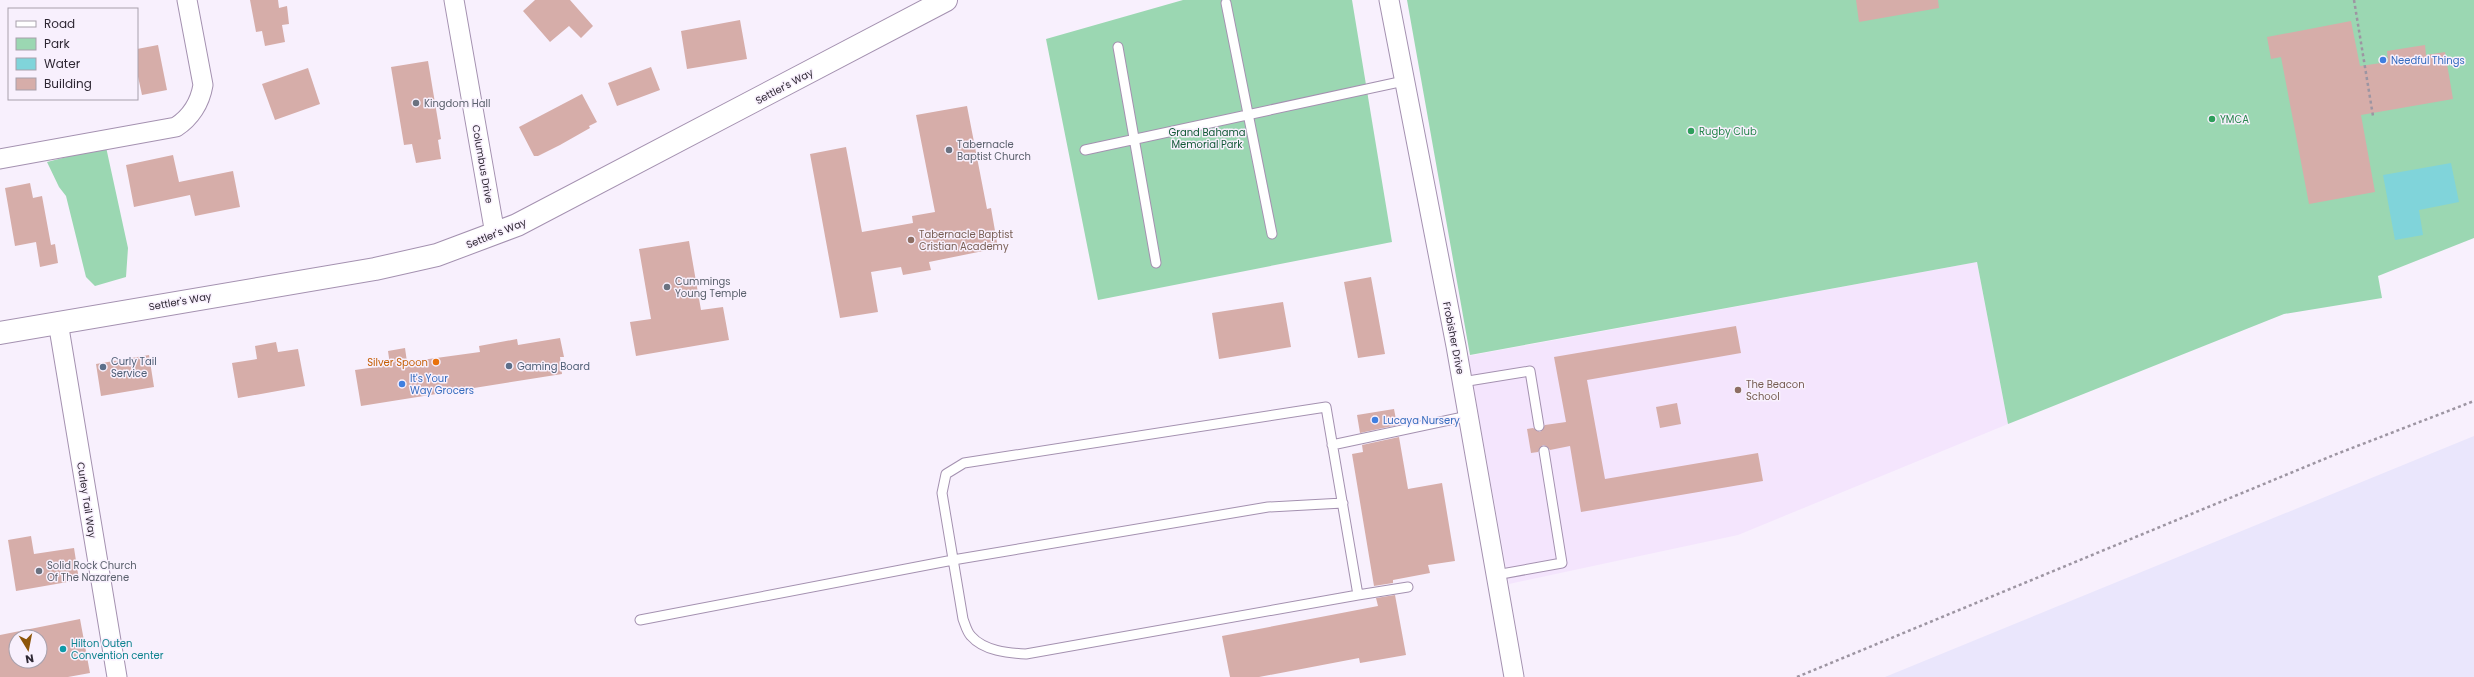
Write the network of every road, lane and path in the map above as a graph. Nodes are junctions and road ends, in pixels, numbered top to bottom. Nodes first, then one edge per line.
1 (187, 0) edge
2 (454, 0) edge
3 (946, 0) edge
4 (1388, 0) edge
5 (2354, 0) edge
6 (1226, 3) dead end
7 (1118, 47) dead end
8 (1404, 80) junction
9 (1248, 114) junction
10 (2373, 116) dead end
11 (1135, 140) junction
12 (1085, 150) dead end
13 (0, 159) edge
14 (495, 234) junction
15 (1272, 234) dead end
16 (1156, 263) dead end
17 (58, 322) junction
18 (0, 333) edge
19 (1462, 382) junction
20 (2474, 401) edge
21 (1468, 416) junction
22 (1539, 426) dead end
23 (1332, 445) junction
24 (1544, 451) dead end
25 (1342, 503) junction
26 (953, 560) junction
27 (1496, 574) junction
28 (1408, 587) dead end
29 (1358, 595) junction
30 (640, 620) dead end
31 (117, 677) edge
32 (1514, 677) edge
33 (1797, 677) edge

1 - 13 street
2 - 14 street, Columbus Drive
3 - 14 main road, Settler's Way
4 - 8 street, Frobisher Drive
5 - 10 path
6 - 9 lane
7 - 11 lane
8 - 9 lane
8 - 19 street, Frobisher Drive
9 - 11 lane
9 - 15 lane
11 - 12 lane
11 - 16 lane
14 - 17 main road, Settler's Way
17 - 18 main road, Settler's Way
17 - 31 street, Curley Tail Way
19 - 21 street, Frobisher Drive
19 - 22 lane
20 - 33 path
21 - 23 lane
21 - 27 street, Frobisher Drive
23 - 25 lane
23 - 26 lane
24 - 27 lane
25 - 26 lane
25 - 29 lane
26 - 29 lane
26 - 30 lane
27 - 32 street, Frobisher Drive
28 - 29 lane

